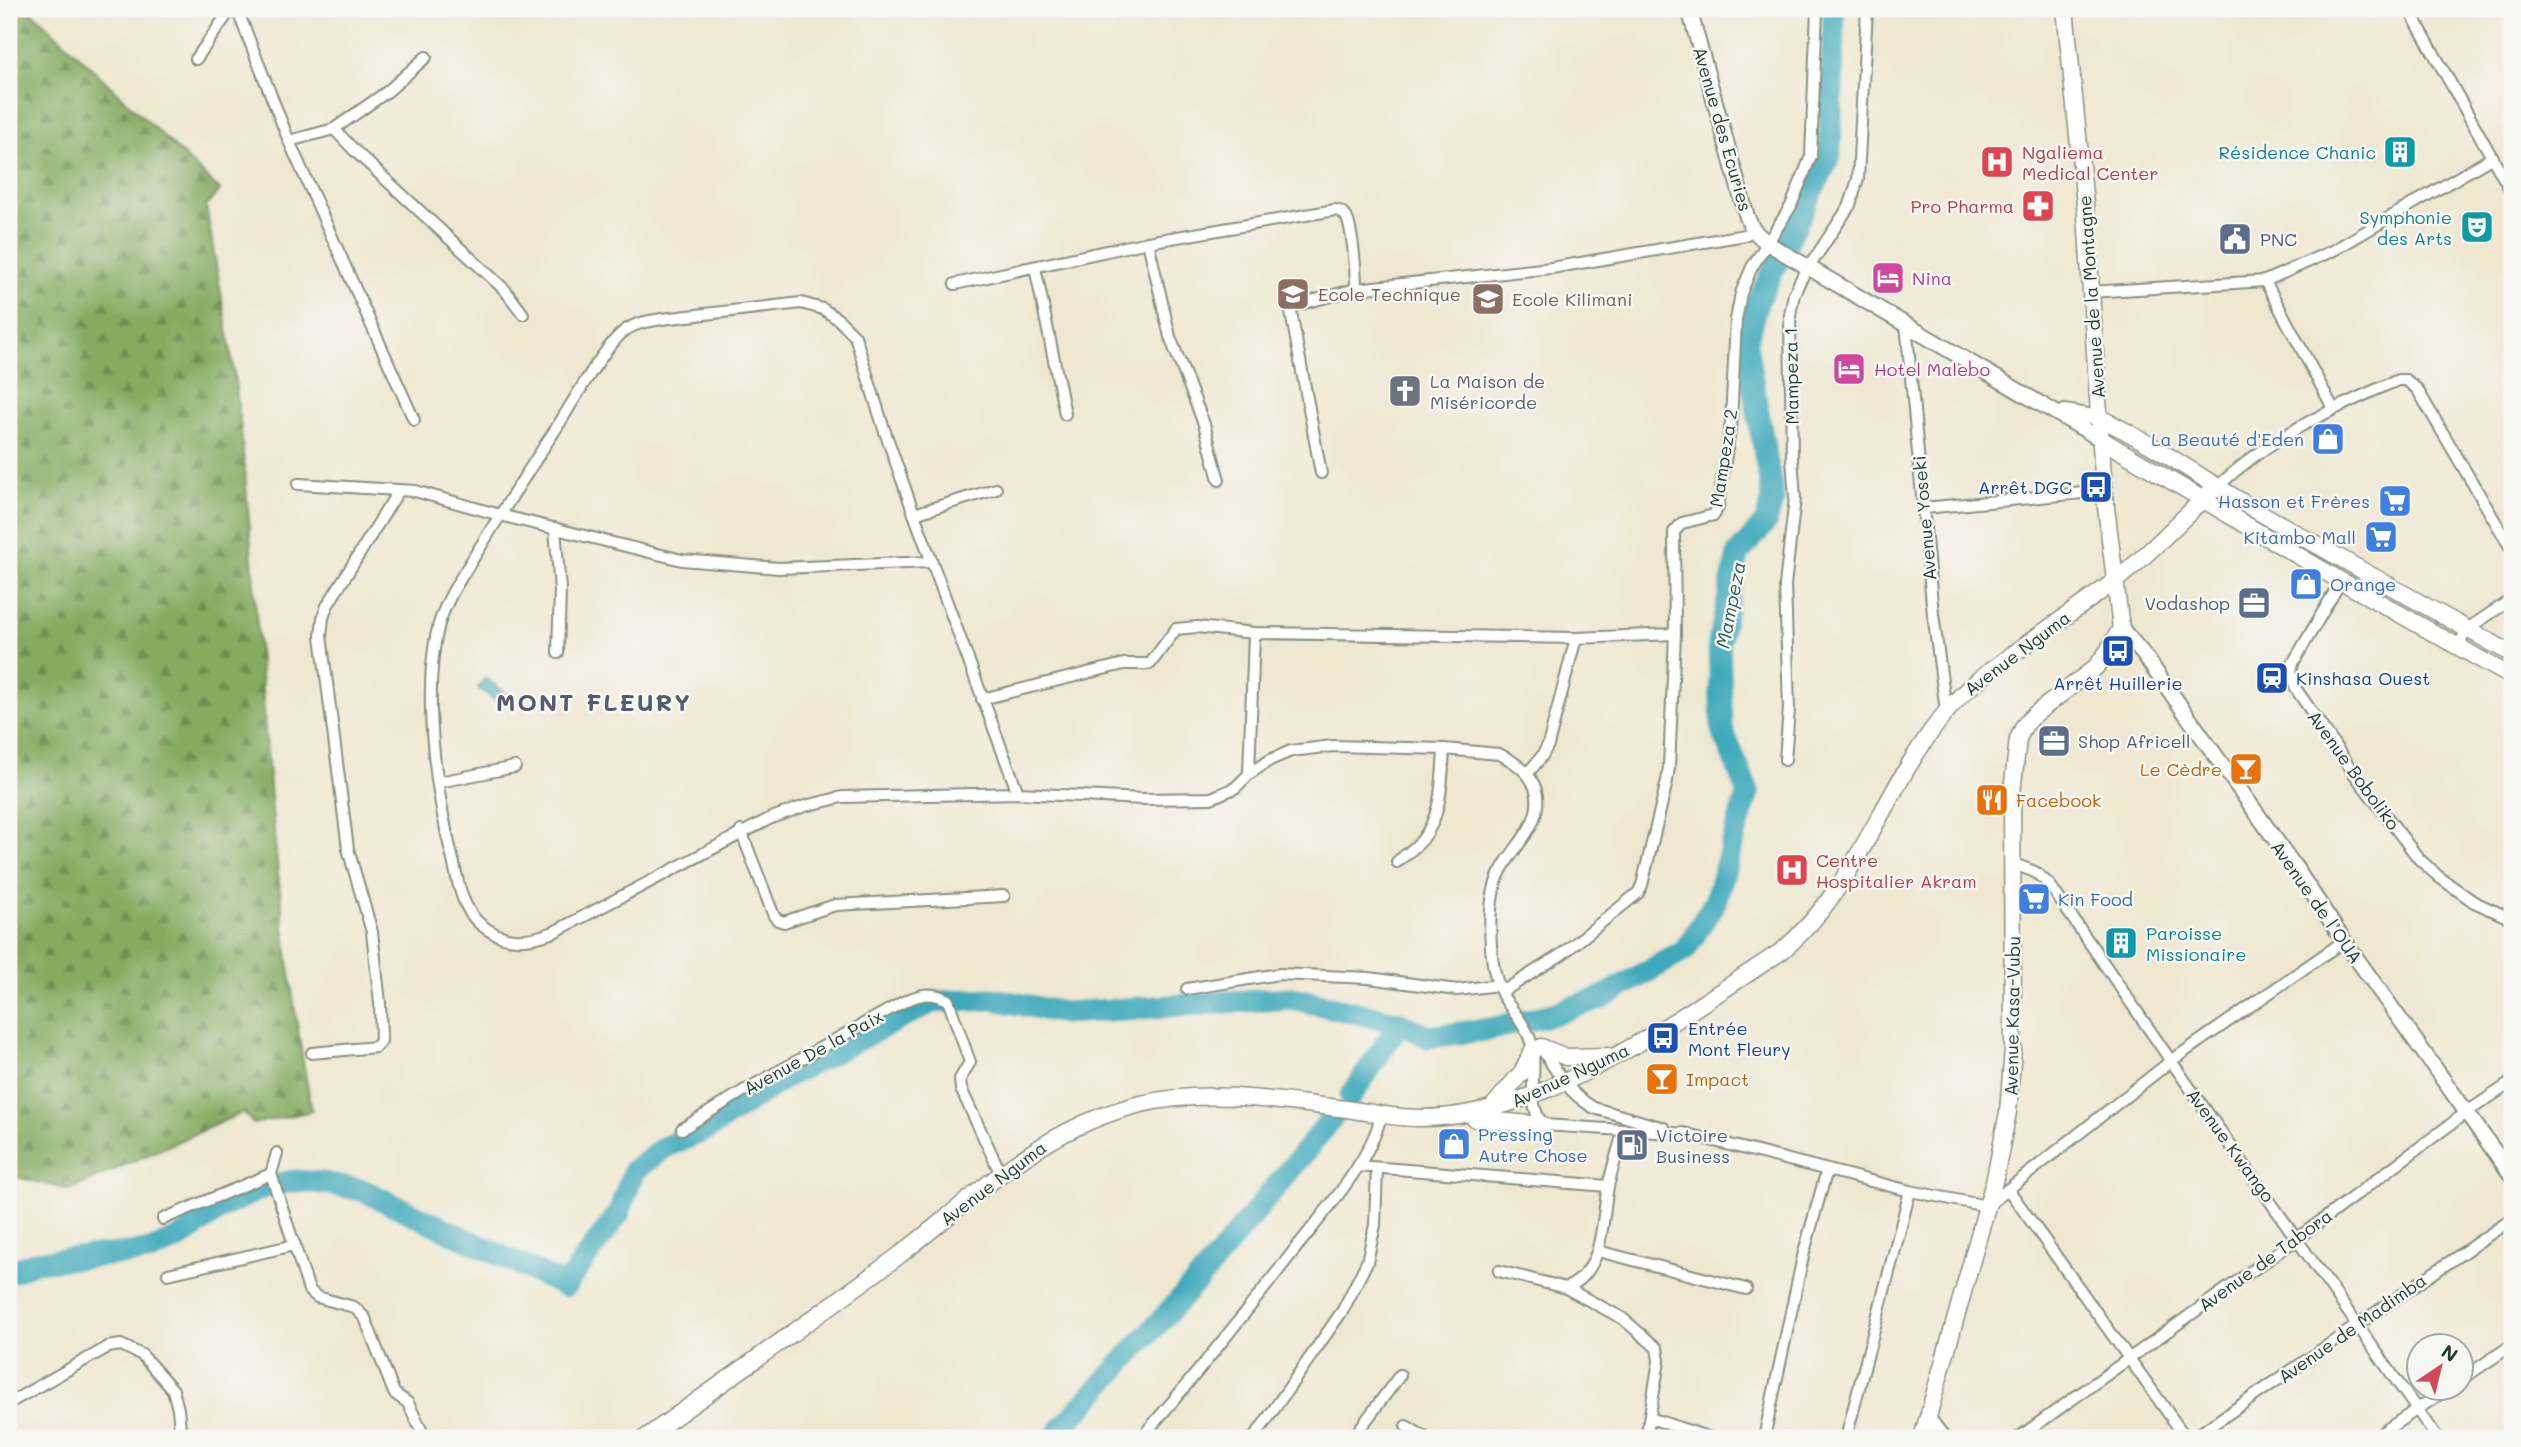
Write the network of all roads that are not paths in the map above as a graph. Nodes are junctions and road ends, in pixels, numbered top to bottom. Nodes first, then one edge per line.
1 (231, 9) edge
2 (237, 9) edge
3 (1689, 9) edge
4 (1817, 9) edge
5 (1867, 9) edge
6 (2065, 9) edge
7 (2409, 9) edge
8 (426, 57) dead end
9 (196, 60) dead end
10 (334, 130) junction
11 (289, 141) junction
12 (2493, 157) junction
13 (2512, 193) edge
14 (1754, 230) junction
15 (1148, 242) junction
16 (1772, 245) junction
17 (1807, 265) junction
18 (1035, 267) junction
19 (2265, 281) junction
20 (955, 284) dead end
21 (1356, 289) junction
22 (2090, 292) junction
23 (523, 314) dead end
24 (1906, 324) junction
25 (2047, 407) junction
26 (2333, 408) junction
27 (1065, 414) dead end
28 (2100, 418) junction
29 (414, 420) dead end
30 (2102, 440) junction
31 (1321, 473) dead end
32 (1219, 480) dead end
33 (298, 484) dead end
34 (2217, 487) junction
35 (996, 489) dead end
36 (399, 490) junction
37 (2104, 491) junction
38 (2204, 498) junction
39 (1924, 508) junction
40 (914, 514) junction
41 (500, 515) junction
42 (555, 528) junction
43 (2512, 550) edge
44 (932, 562) junction
45 (2341, 581) junction
46 (2114, 582) junction
47 (2512, 598) edge
48 (2121, 628) junction
49 (2467, 629) junction
50 (1254, 632) junction
51 (1675, 634) junction
52 (1576, 638) junction
53 (2458, 647) junction
54 (558, 653) dead end
55 (2512, 654) edge
56 (2512, 677) edge
57 (982, 699) junction
58 (1946, 711) junction
59 (1444, 750) junction
60 (1785, 760) dead end
61 (515, 767) dead end
62 (1528, 773) junction
63 (1249, 774) junction
64 (439, 782) junction
65 (1018, 793) junction
66 (741, 831) junction
67 (1397, 862) dead end
68 (2014, 864) junction
69 (1004, 896) dead end
70 (2512, 919) edge
71 (2344, 942) junction
72 (1187, 989) dead end
73 (1503, 993) junction
74 (1535, 1043) junction
75 (312, 1053) dead end
76 (1614, 1056) junction
77 (2171, 1061) junction
78 (1563, 1082) junction
79 (2512, 1082) edge
80 (1533, 1094) junction
81 (1489, 1111) junction
82 (2467, 1112) junction
83 (1381, 1115) junction
84 (1456, 1117) junction
85 (1543, 1125) junction
86 (682, 1129) dead end
87 (1624, 1129) junction
88 (1688, 1135) junction
89 (277, 1153) dead end
90 (1358, 1166) junction
91 (1377, 1168) junction
92 (1827, 1170) junction
93 (1000, 1174) junction
94 (2512, 1176) edge
95 (273, 1178) junction
96 (1608, 1186) junction
97 (2008, 1189) junction
98 (1910, 1191) junction
99 (1987, 1206) junction
100 (163, 1219) dead end
101 (2512, 1219) edge
102 (2298, 1238) junction
103 (295, 1245) junction
104 (1598, 1251) junction
105 (1499, 1270) dead end
106 (169, 1274) dead end
107 (1566, 1288) junction
108 (1746, 1289) dead end
109 (2356, 1325) junction
110 (2512, 1345) edge
111 (2128, 1357) junction
112 (2476, 1369) edge
113 (1400, 1376) dead end
114 (2428, 1402) edge
115 (9, 1403) edge
116 (2417, 1409) junction
117 (1928, 1415) junction
118 (1650, 1418) junction
119 (1406, 1426) dead end
120 (181, 1438) edge
121 (425, 1438) edge
122 (645, 1438) edge
123 (1141, 1438) edge
124 (1254, 1438) edge
125 (1353, 1438) edge
126 (1426, 1438) edge
127 (1646, 1438) edge
128 (1710, 1438) edge
129 (1764, 1438) edge
130 (1846, 1438) edge
131 (1922, 1438) edge
132 (1945, 1438) edge
133 (2018, 1438) edge
134 (2186, 1438) edge
135 (2193, 1438) edge
136 (2374, 1438) edge
137 (2437, 1438) edge

1 - 9 street
2 - 11 street
3 - 14 street, Avenue des Ecuries
4 - 16 street, Mampeza 2
5 - 17 street, Mampeza 1
6 - 22 main road, Avenue de la Montagne
7 - 12 street
8 - 10 street
10 - 11 street
10 - 23 street
11 - 29 street
12 - 13 street
12 - 19 street
14 - 16 street, Avenue des Ecuries
14 - 21 street
15 - 18 street
15 - 21 street
15 - 32 street
16 - 17 street, Avenue des Ecuries
16 - 51 street, Mampeza 2
17 - 24 street, Avenue des Ecuries
17 - 60 street, Mampeza 1
18 - 20 street
18 - 27 street
19 - 22 street
19 - 26 street
21 - 31 street
22 - 28 main road, Avenue de la Montagne
24 - 25 street, Avenue des Ecuries
24 - 39 street, Avenue Yoseki
25 - 28 street, Avenue des Ecuries
25 - 30 street, Avenue des Ecuries
26 - 34 street
26 - 43 street
28 - 30 main road
28 - 34 main road
30 - 37 main road
30 - 38 main road
33 - 36 street
34 - 38 main road, Avenue Nguma
34 - 49 main road
35 - 40 street
36 - 41 street
36 - 75 street
37 - 39 street
37 - 46 main road
38 - 45 main road
38 - 46 main road, Avenue Nguma
39 - 58 street, Avenue Yoseki
40 - 41 street
40 - 44 street
41 - 42 street
41 - 64 street
42 - 44 street
42 - 54 street
44 - 57 street
45 - 53 main road
45 - 70 street, Avenue Boboliko
46 - 48 main road
46 - 58 main road, Avenue Nguma
47 - 49 street
48 - 68 main road, Avenue Kasa-Vubu
48 - 71 street, Avenue de l’OUA
49 - 53 street
49 - 55 main road
50 - 52 street
50 - 57 street
50 - 63 street
51 - 52 street
51 - 73 street, Mampeza 2
52 - 62 street
53 - 56 main road
57 - 65 street
58 - 76 main road, Avenue Nguma
59 - 62 street
59 - 63 street
59 - 67 street
61 - 64 street
62 - 73 street
63 - 65 street
64 - 66 street
65 - 66 street
66 - 69 street
68 - 77 street, Avenue Kwango
68 - 99 main road, Avenue Kasa-Vubu
71 - 77 street
71 - 82 street, Avenue de l’OUA
72 - 73 street
73 - 74 street
74 - 76 main road
74 - 78 street
74 - 80 street
74 - 81 main road
76 - 78 main road, Avenue Nguma
77 - 97 street
77 - 102 street, Avenue Kwango
78 - 80 main road, Avenue Nguma
78 - 88 street
79 - 82 street, Avenue de Tabora
80 - 81 main road, Avenue Nguma
80 - 85 street
81 - 84 main road, Avenue Nguma
82 - 94 street, Avenue de l’OUA
82 - 102 street, Avenue de Tabora
83 - 84 main road, Avenue Nguma
83 - 90 street
83 - 93 main road, Avenue Nguma
84 - 85 main road
85 - 87 street
86 - 93 street, Avenue De la Paix
87 - 88 street
87 - 96 street
88 - 92 street
89 - 95 street
90 - 91 street
90 - 123 street
91 - 96 street
91 - 124 street
92 - 98 street
92 - 129 street
93 - 122 main road, Avenue Nguma
95 - 100 street
95 - 103 street
96 - 104 street
97 - 99 street
97 - 111 street
98 - 99 street
98 - 130 street
99 - 117 main road, Avenue Kasa-Vubu
101 - 109 street, Avenue de Madimba
102 - 109 street, Avenue Kwango
102 - 111 street, Avenue de Tabora
103 - 106 street
103 - 121 street
104 - 107 street
104 - 108 street
105 - 107 street
107 - 118 street
109 - 116 street, Avenue Kwango
109 - 135 street, Avenue de Madimba
110 - 112 street
111 - 133 street, Avenue de Tabora
111 - 134 street
113 - 125 street
114 - 116 street
115 - 120 street
116 - 136 street
116 - 137 street, Avenue Kwango
117 - 131 main road, Avenue Kasa-Vubu
117 - 132 street
118 - 127 street
118 - 128 street
119 - 126 street

